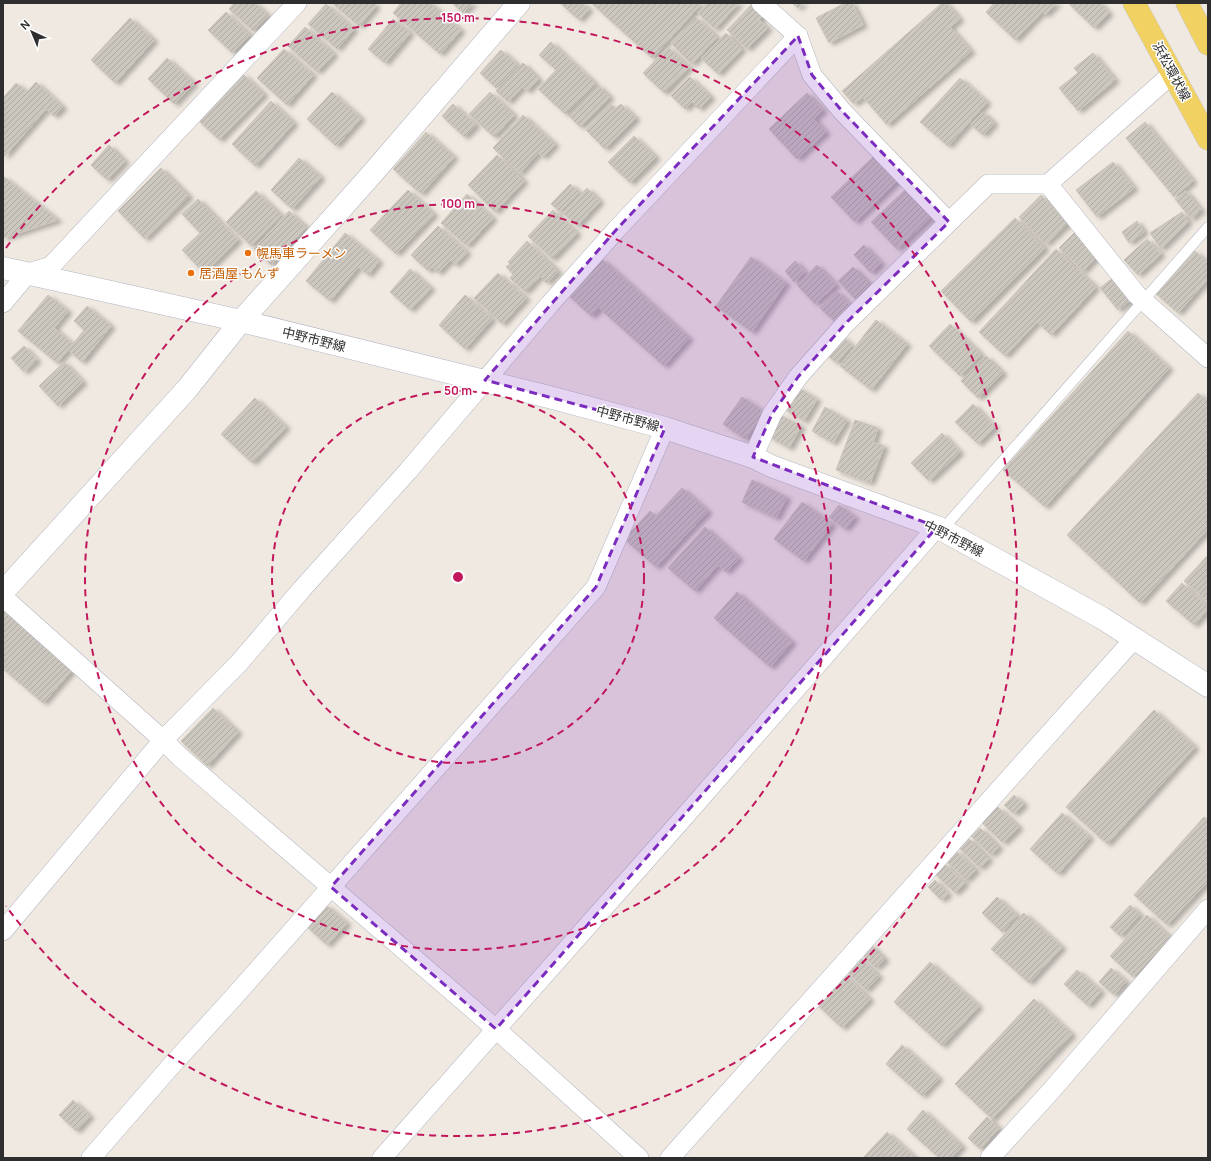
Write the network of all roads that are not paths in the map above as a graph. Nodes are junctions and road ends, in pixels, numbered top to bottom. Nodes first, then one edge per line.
1 (297, 3) edge
2 (519, 3) edge
3 (761, 3) edge
4 (1134, 3) edge
5 (1187, 3) edge
6 (798, 36) junction
7 (1208, 44) edge
8 (1173, 73) junction
9 (1208, 139) edge
10 (1048, 184) junction
11 (949, 222) junction
12 (1208, 227) edge
13 (3, 268) edge
14 (28, 273) junction
15 (1143, 301) junction
16 (3, 302) edge
17 (241, 321) junction
18 (1208, 358) edge
19 (485, 380) junction
20 (665, 428) junction
21 (754, 457) junction
22 (939, 528) junction
23 (3, 592) edge
24 (3, 597) edge
25 (1134, 639) junction
26 (1208, 686) edge
27 (163, 740) junction
28 (331, 887) junction
29 (1208, 909) edge
30 (3, 931) edge
31 (496, 1029) junction
32 (91, 1158) edge
33 (382, 1158) edge
34 (639, 1158) edge
35 (670, 1158) edge
36 (990, 1158) edge

1 - 14 street
2 - 17 main road
3 - 6 street
4 - 8 main road, 浜松環状線
5 - 7 main road
6 - 11 street
6 - 19 street
8 - 9 main road, 浜松環状線
8 - 10 street
10 - 11 street
10 - 15 street
11 - 21 street
12 - 15 lane
13 - 14 main road, 中野市野線
14 - 16 street
14 - 17 main road, 中野市野線
15 - 18 street
15 - 22 lane
17 - 19 main road, 中野市野線
17 - 23 main road
19 - 20 main road, 中野市野線
19 - 27 street
20 - 21 main road, 中野市野線
20 - 28 street
21 - 22 main road, 中野市野線
22 - 25 main road, 中野市野線
22 - 31 street
24 - 27 street
25 - 26 main road, 中野市野線
25 - 35 street
27 - 28 street
27 - 30 street
28 - 31 street
28 - 32 street
29 - 36 street
31 - 33 street
31 - 34 street

